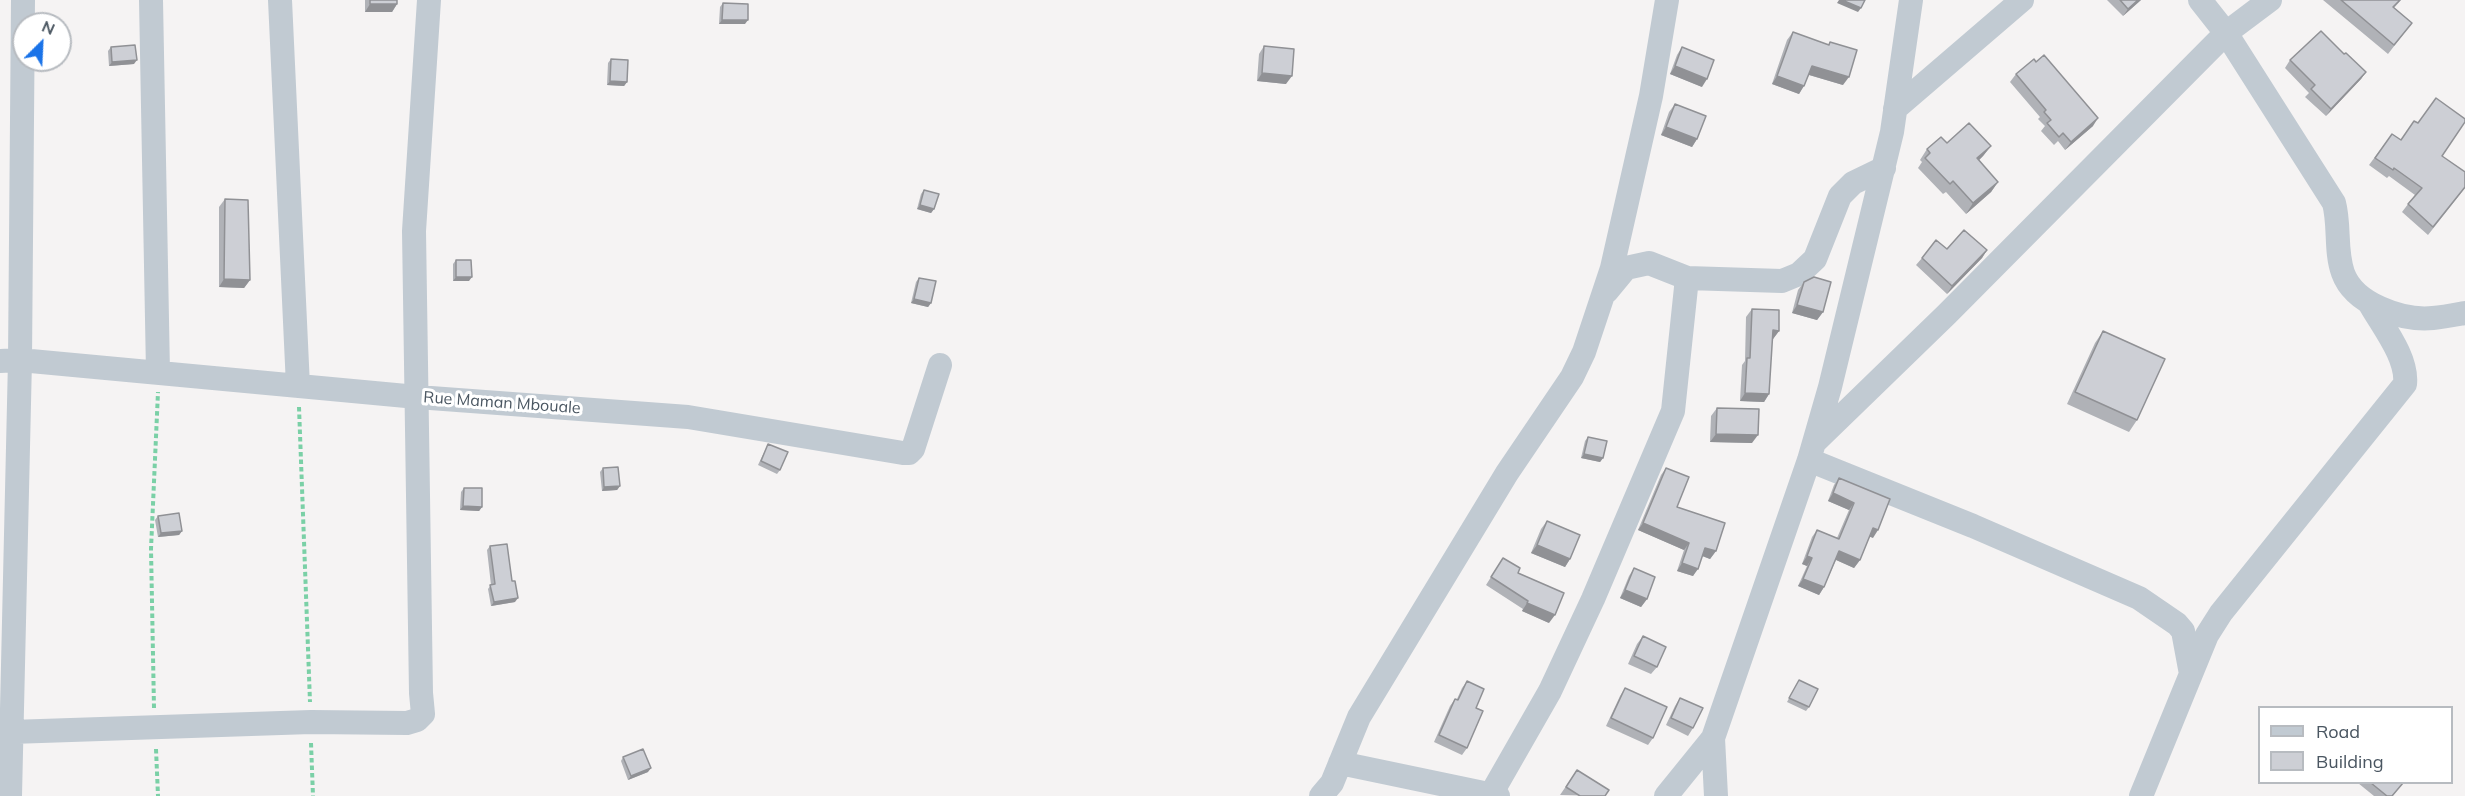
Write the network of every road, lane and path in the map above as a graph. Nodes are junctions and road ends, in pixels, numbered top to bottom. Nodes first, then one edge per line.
1 (23, 0) edge
2 (151, 0) edge
3 (280, 0) edge
4 (429, 0) edge
5 (1667, 0) edge
6 (1911, 0) edge
7 (2022, 0) edge
8 (2200, 0) edge
9 (2270, 0) edge
10 (2226, 33) junction
11 (1894, 109) junction
12 (1884, 168) junction
13 (1687, 278) junction
14 (1603, 295) junction
15 (2370, 304) junction
16 (2465, 313) edge
17 (10, 361) edge
18 (940, 365) dead end
19 (158, 372) junction
20 (298, 386) junction
21 (417, 397) junction
22 (1811, 451) junction
23 (2191, 674) junction
24 (311, 722) junction
25 (154, 728) junction
26 (5, 731) edge
27 (1713, 738) junction
28 (1340, 763) junction
29 (1494, 795) edge
30 (10, 796) edge
31 (159, 796) edge
32 (313, 796) edge
33 (1321, 796) edge
34 (1666, 796) edge
35 (1716, 796) edge
36 (2141, 796) edge

1 - 17 street
2 - 19 street
3 - 20 street
4 - 21 street
5 - 14 street
6 - 11 street
7 - 11 street
8 - 10 street
9 - 10 street
10 - 15 street
10 - 22 street
11 - 12 street
12 - 13 street
12 - 22 street
13 - 14 street
13 - 29 street
14 - 28 street
15 - 16 street
15 - 23 street
17 - 19 street, Rue Maman Mbouale
17 - 26 street
18 - 21 street, Rue Maman Mbouale
19 - 20 street, Rue Maman Mbouale
19 - 25 path
20 - 21 street, Rue Maman Mbouale
20 - 24 path
21 - 24 street
22 - 23 street
22 - 27 street
23 - 36 street
24 - 25 street
24 - 32 path
25 - 26 street
25 - 31 path
26 - 30 street
27 - 34 street
27 - 35 street
28 - 29 street
28 - 33 street

